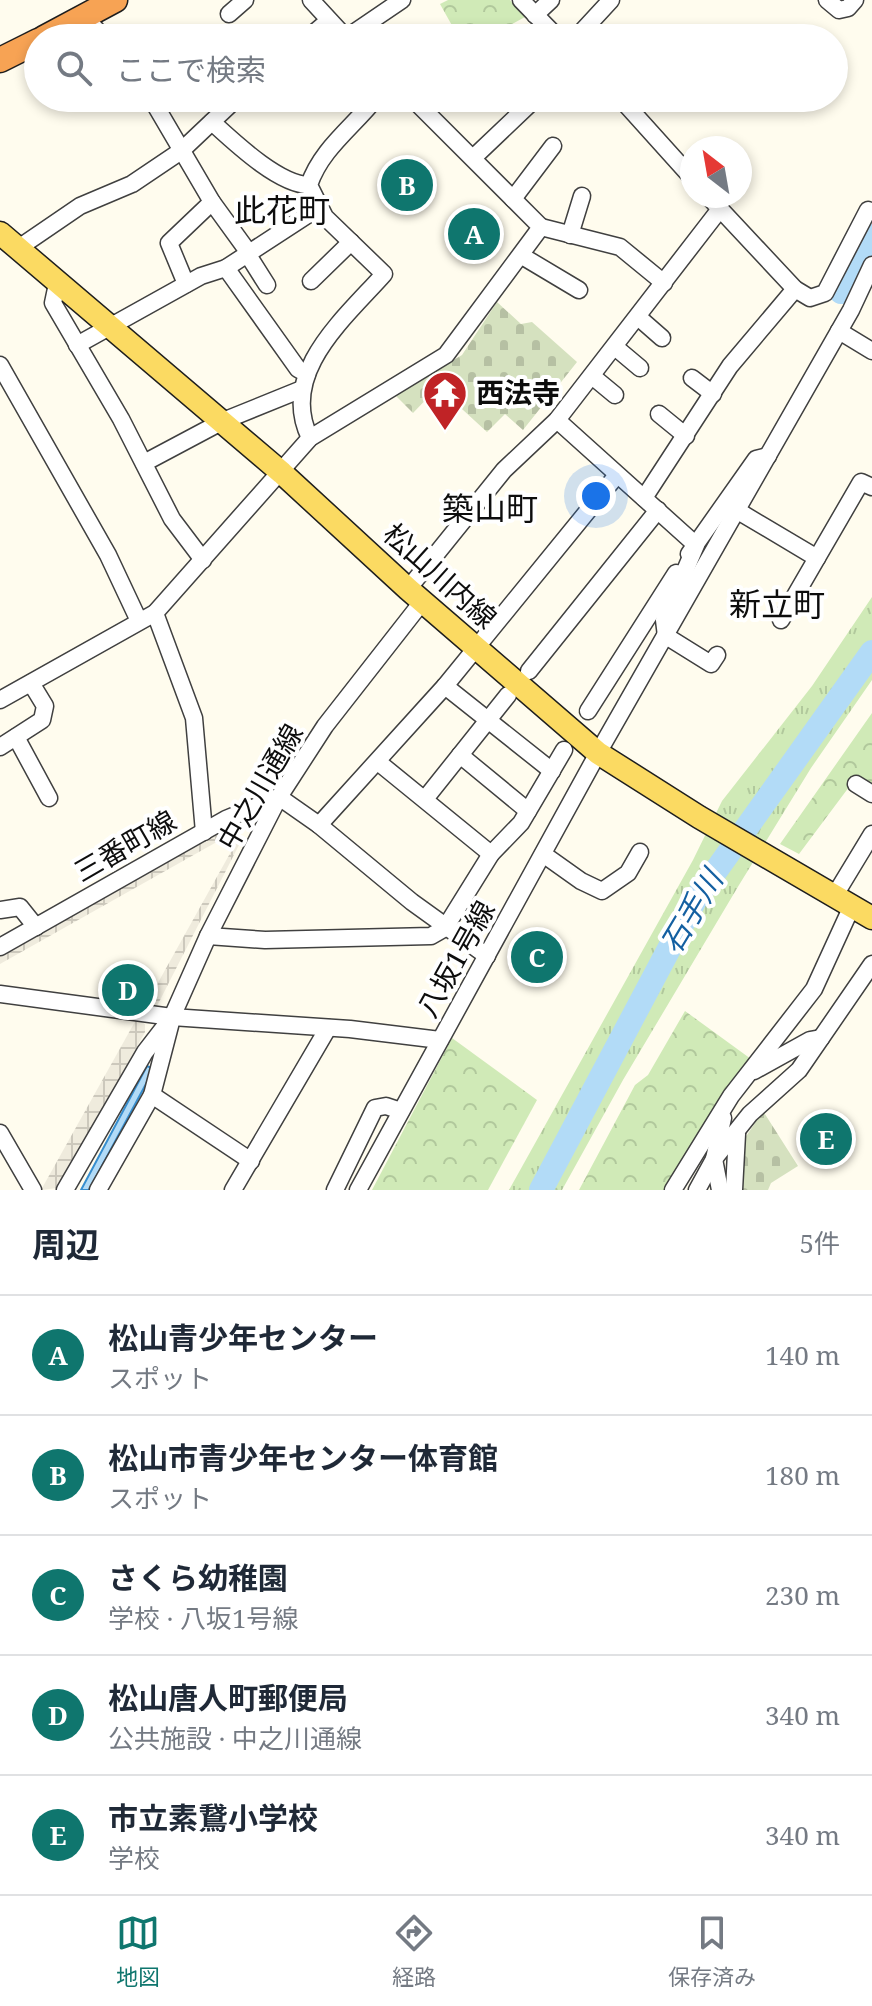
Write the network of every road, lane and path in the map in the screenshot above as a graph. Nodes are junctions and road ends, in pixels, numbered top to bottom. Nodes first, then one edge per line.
1 (115, 0) edge
2 (245, 0) edge
3 (312, 0) edge
4 (402, 0) edge
5 (521, 0) edge
6 (551, 0) edge
7 (611, 0) edge
8 (827, 0) edge
9 (855, 0) edge
10 (229, 14) dead end
11 (535, 15) junction
12 (85, 17) junction
13 (328, 21) junction
14 (71, 24) edge
15 (91, 24) edge
16 (324, 24) edge
17 (331, 24) edge
18 (367, 24) edge
19 (544, 24) edge
20 (589, 24) edge
21 (24, 48) edge
22 (0, 60) edge
23 (159, 112) edge
24 (222, 112) edge
25 (363, 112) edge
26 (426, 112) edge
27 (521, 112) edge
28 (633, 112) edge
29 (212, 122) junction
30 (553, 146) dead end
31 (181, 151) junction
32 (473, 158) junction
33 (680, 165) edge
34 (309, 185) junction
35 (582, 196) dead end
36 (513, 199) junction
37 (212, 202) junction
38 (318, 208) junction
39 (720, 209) joint
40 (871, 209) edge
41 (541, 227) junction
42 (0, 233) edge
43 (570, 235) junction
44 (351, 242) junction
45 (17, 249) junction
46 (248, 254) junction
47 (522, 256) junction
48 (872, 265) edge
49 (226, 268) junction
50 (311, 281) dead end
51 (664, 283) junction
52 (57, 284) junction
53 (186, 284) junction
54 (267, 285) dead end
55 (795, 289) junction
56 (579, 290) dead end
57 (638, 317) junction
58 (107, 327) junction
59 (839, 331) junction
60 (662, 338) dead end
61 (77, 345) junction
62 (615, 347) junction
63 (872, 351) edge
64 (0, 365) edge
65 (640, 368) dead end
66 (592, 376) junction
67 (692, 378) dead end
68 (304, 382) junction
69 (713, 394) junction
70 (615, 395) dead end
71 (659, 414) dead end
72 (557, 420) junction
73 (223, 421) junction
74 (686, 436) junction
75 (310, 438) junction
76 (770, 455) junction
77 (144, 463) junction
78 (282, 473) junction
79 (617, 475) junction
80 (872, 487) edge
81 (644, 498) junction
82 (658, 510) junction
83 (738, 511) junction
84 (696, 545) junction
85 (817, 558) junction
86 (203, 560) junction
87 (415, 595) junction
88 (155, 613) junction
89 (781, 620) dead end
90 (139, 621) junction
91 (666, 636) junction
92 (474, 648) junction
93 (717, 655) dead end
94 (529, 671) dead end
95 (31, 683) junction
96 (445, 686) junction
97 (508, 695) dead end
98 (0, 700) edge
99 (588, 711) dead end
100 (488, 719) junction
101 (16, 737) junction
102 (0, 747) edge
103 (564, 750) dead end
104 (598, 753) junction
105 (460, 755) junction
106 (378, 762) junction
107 (552, 771) junction
108 (856, 784) dead end
109 (872, 794) edge
110 (279, 797) junction
111 (49, 798) dead end
112 (425, 799) junction
113 (528, 811) junction
114 (319, 825) junction
115 (204, 832) junction
116 (872, 834) edge
117 (640, 852) dead end
118 (491, 854) junction
119 (543, 854) junction
120 (844, 900) junction
121 (0, 910) edge
122 (872, 918) edge
123 (36, 927) junction
124 (445, 928) junction
125 (208, 936) junction
126 (0, 947) edge
127 (487, 956) junction
128 (872, 964) edge
129 (0, 994) edge
130 (172, 1017) junction
131 (328, 1028) junction
132 (821, 1038) junction
133 (440, 1040) junction
134 (749, 1074) junction
135 (152, 1095) junction
136 (731, 1096) junction
137 (401, 1111) junction
138 (0, 1133) edge
139 (737, 1134) junction
140 (714, 1159) junction
141 (251, 1161) junction
142 (33, 1190) edge
143 (65, 1190) edge
144 (98, 1190) edge
145 (233, 1190) edge
146 (335, 1190) edge
147 (358, 1190) edge
148 (673, 1190) edge
149 (697, 1190) edge
150 (720, 1190) edge
151 (734, 1190) edge

1 - 12 highway
2 - 10 street
3 - 13 street
4 - 18 street
5 - 11 street
6 - 11 street
7 - 20 street
8 - 9 street
11 - 19 street
12 - 14 highway
12 - 15 street
13 - 16 street
13 - 17 street
21 - 22 highway
23 - 31 street
24 - 29 street
25 - 34 street
26 - 32 street
27 - 32 street
28 - 33 street
29 - 31 street
29 - 34 street
30 - 36 street
31 - 37 street
31 - 45 street
32 - 36 street
34 - 38 street
35 - 43 street
36 - 41 street
37 - 46 street
37 - 53 street
38 - 44 street
38 - 46 street
39 - 51 street, 中之川通線
39 - 55 street
40 - 55 street
41 - 43 street
41 - 47 street
42 - 45 main road, 松山川内線
43 - 51 street
44 - 50 street
44 - 68 street
45 - 52 main road, 松山川内線
46 - 49 street
46 - 54 street
47 - 56 street
47 - 75 street
48 - 59 street, 八坂1号線
49 - 53 street
49 - 68 street
51 - 57 street, 中之川通線
52 - 58 main road, 松山川内線
52 - 61 street
53 - 58 street
55 - 69 street
57 - 60 street
57 - 62 street, 中之川通線
58 - 61 street
58 - 73 main road, 松山川内線
59 - 63 street
59 - 76 street, 八坂1号線
61 - 77 street
62 - 65 street
62 - 66 street, 中之川通線
64 - 90 street
66 - 70 street
66 - 72 street, 中之川通線
67 - 69 street
68 - 73 street
68 - 75 street
69 - 74 street
71 - 74 street
72 - 79 street
72 - 87 street, 中之川通線
73 - 77 street
73 - 78 main road, 松山川内線
74 - 81 street
75 - 78 street
76 - 83 street, 八坂1号線
76 - 84 street
77 - 86 street
78 - 86 street
78 - 87 main road, 松山川内線
79 - 81 street
79 - 92 street
80 - 85 street
81 - 82 street
82 - 84 street
82 - 94 street
83 - 85 street
83 - 91 street, 八坂1号線
84 - 91 street
84 - 99 street
85 - 89 street
86 - 88 street
87 - 92 main road, 松山川内線
87 - 110 street, 中之川通線
88 - 90 street
88 - 115 street
90 - 95 street
91 - 93 street
91 - 104 street, 八坂1号線
92 - 96 street
92 - 104 main road, 松山川内線
95 - 98 street
95 - 101 street
96 - 100 street
96 - 106 street
97 - 100 street
100 - 105 street
100 - 107 street
101 - 102 street
101 - 111 street
103 - 107 street
104 - 119 street, 八坂1号線
104 - 120 main road, 松山川内線
105 - 112 street
105 - 113 street
106 - 112 street
106 - 114 street
107 - 113 street
108 - 109 street
110 - 114 street
110 - 115 street, 三番町線
110 - 125 street, 中之川通線
112 - 118 street
113 - 118 street
114 - 124 street
115 - 123 street, 三番町線
116 - 120 street
117 - 119 street
118 - 124 street
119 - 127 street, 八坂1号線
120 - 122 main road, 松山川内線
120 - 134 street
121 - 123 street
123 - 126 street, 三番町線
124 - 125 street
124 - 127 street
125 - 130 street, 中之川通線
127 - 133 street, 八坂1号線
128 - 132 street
129 - 130 street
130 - 131 street
130 - 135 street, 中之川通線
130 - 143 street, 中之川通線
131 - 133 street
131 - 141 street
132 - 134 street
132 - 139 street
133 - 137 street, 八坂1号線
134 - 136 street
135 - 141 street
135 - 144 street, 中之川通線
136 - 140 street
136 - 148 street
137 - 146 street
137 - 147 street, 八坂1号線
138 - 142 street
139 - 140 street
139 - 151 street
140 - 149 street
140 - 150 street
141 - 145 street

